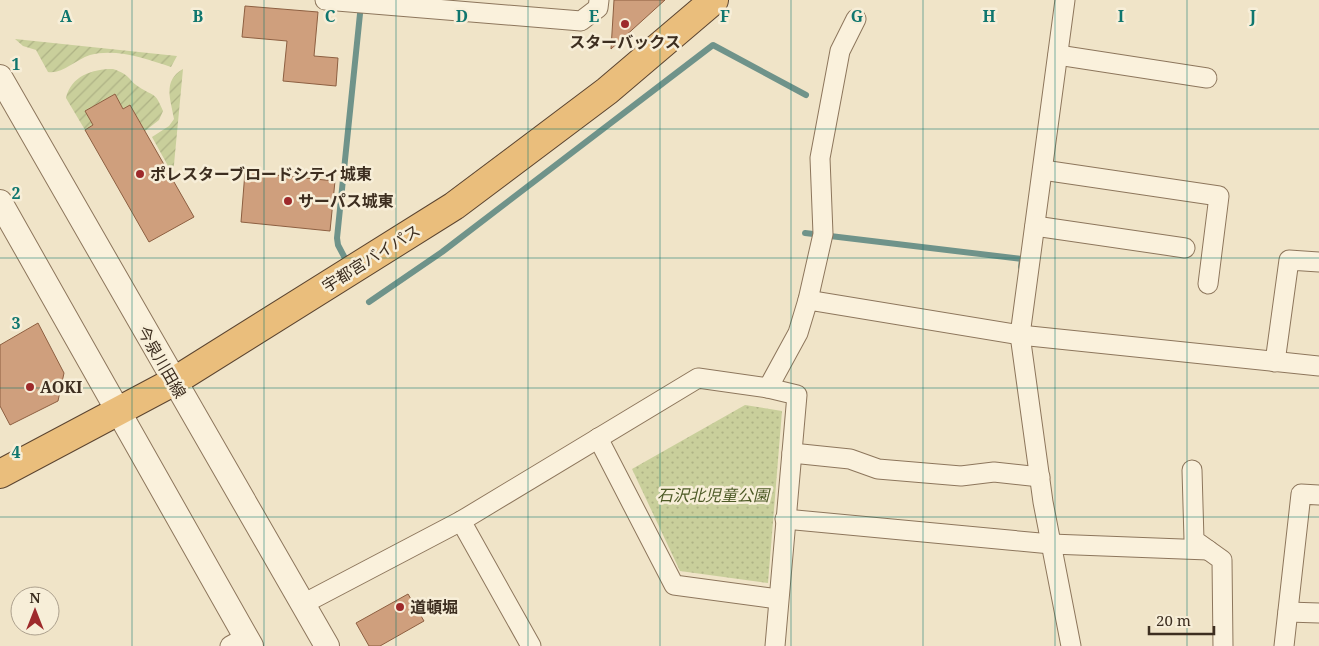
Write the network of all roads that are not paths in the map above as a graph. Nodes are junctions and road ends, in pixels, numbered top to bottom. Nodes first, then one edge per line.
1 (325, 0) edge
2 (599, 0) edge
3 (714, 0) edge
4 (1066, 0) edge
5 (372, 2) edge
6 (856, 19) dead end
7 (1058, 55) junction
8 (0, 77) edge
9 (1207, 78) dead end
10 (1043, 170) junction
11 (0, 202) edge
12 (1035, 226) junction
13 (1184, 248) dead end
14 (1319, 262) edge
15 (1208, 284) dead end
16 (808, 300) junction
17 (1020, 335) junction
18 (1275, 362) junction
19 (1319, 366) edge
20 (173, 382) junction
21 (768, 388) junction
22 (118, 411) junction
23 (598, 438) junction
24 (792, 454) junction
25 (1192, 470) dead end
26 (0, 474) edge
27 (1040, 477) junction
28 (1319, 494) edge
29 (785, 519) junction
30 (461, 521) junction
31 (1051, 544) junction
32 (1208, 550) junction
33 (778, 599) junction
34 (303, 604) junction
35 (1288, 612) junction
36 (1319, 613) edge
37 (243, 643) edge
38 (327, 646) edge
39 (531, 646) edge
40 (775, 646) edge
41 (1071, 646) edge
42 (1223, 646) edge
43 (1284, 646) edge

1 - 5 street
2 - 5 street
3 - 20 highway, 宇都宮バイパス
4 - 7 street
6 - 16 street
7 - 9 street
7 - 10 street
8 - 20 street, 今泉川田線
10 - 12 street
10 - 15 street
11 - 22 street
12 - 13 street
12 - 17 street
14 - 18 street
16 - 17 street
16 - 21 street
17 - 18 street
17 - 27 street
18 - 19 street
20 - 22 highway, 宇都宮バイパス
20 - 34 street, 今泉川田線
21 - 23 street
21 - 24 street
22 - 26 highway, 宇都宮バイパス
22 - 37 street
23 - 30 street
23 - 33 street
24 - 27 street
24 - 29 street
25 - 32 street
27 - 31 street
28 - 35 street
29 - 31 street
29 - 33 street
30 - 34 street
30 - 39 street
31 - 32 street
31 - 41 street
32 - 42 street
33 - 40 street
34 - 38 street, 今泉川田線
35 - 36 street
35 - 43 street

